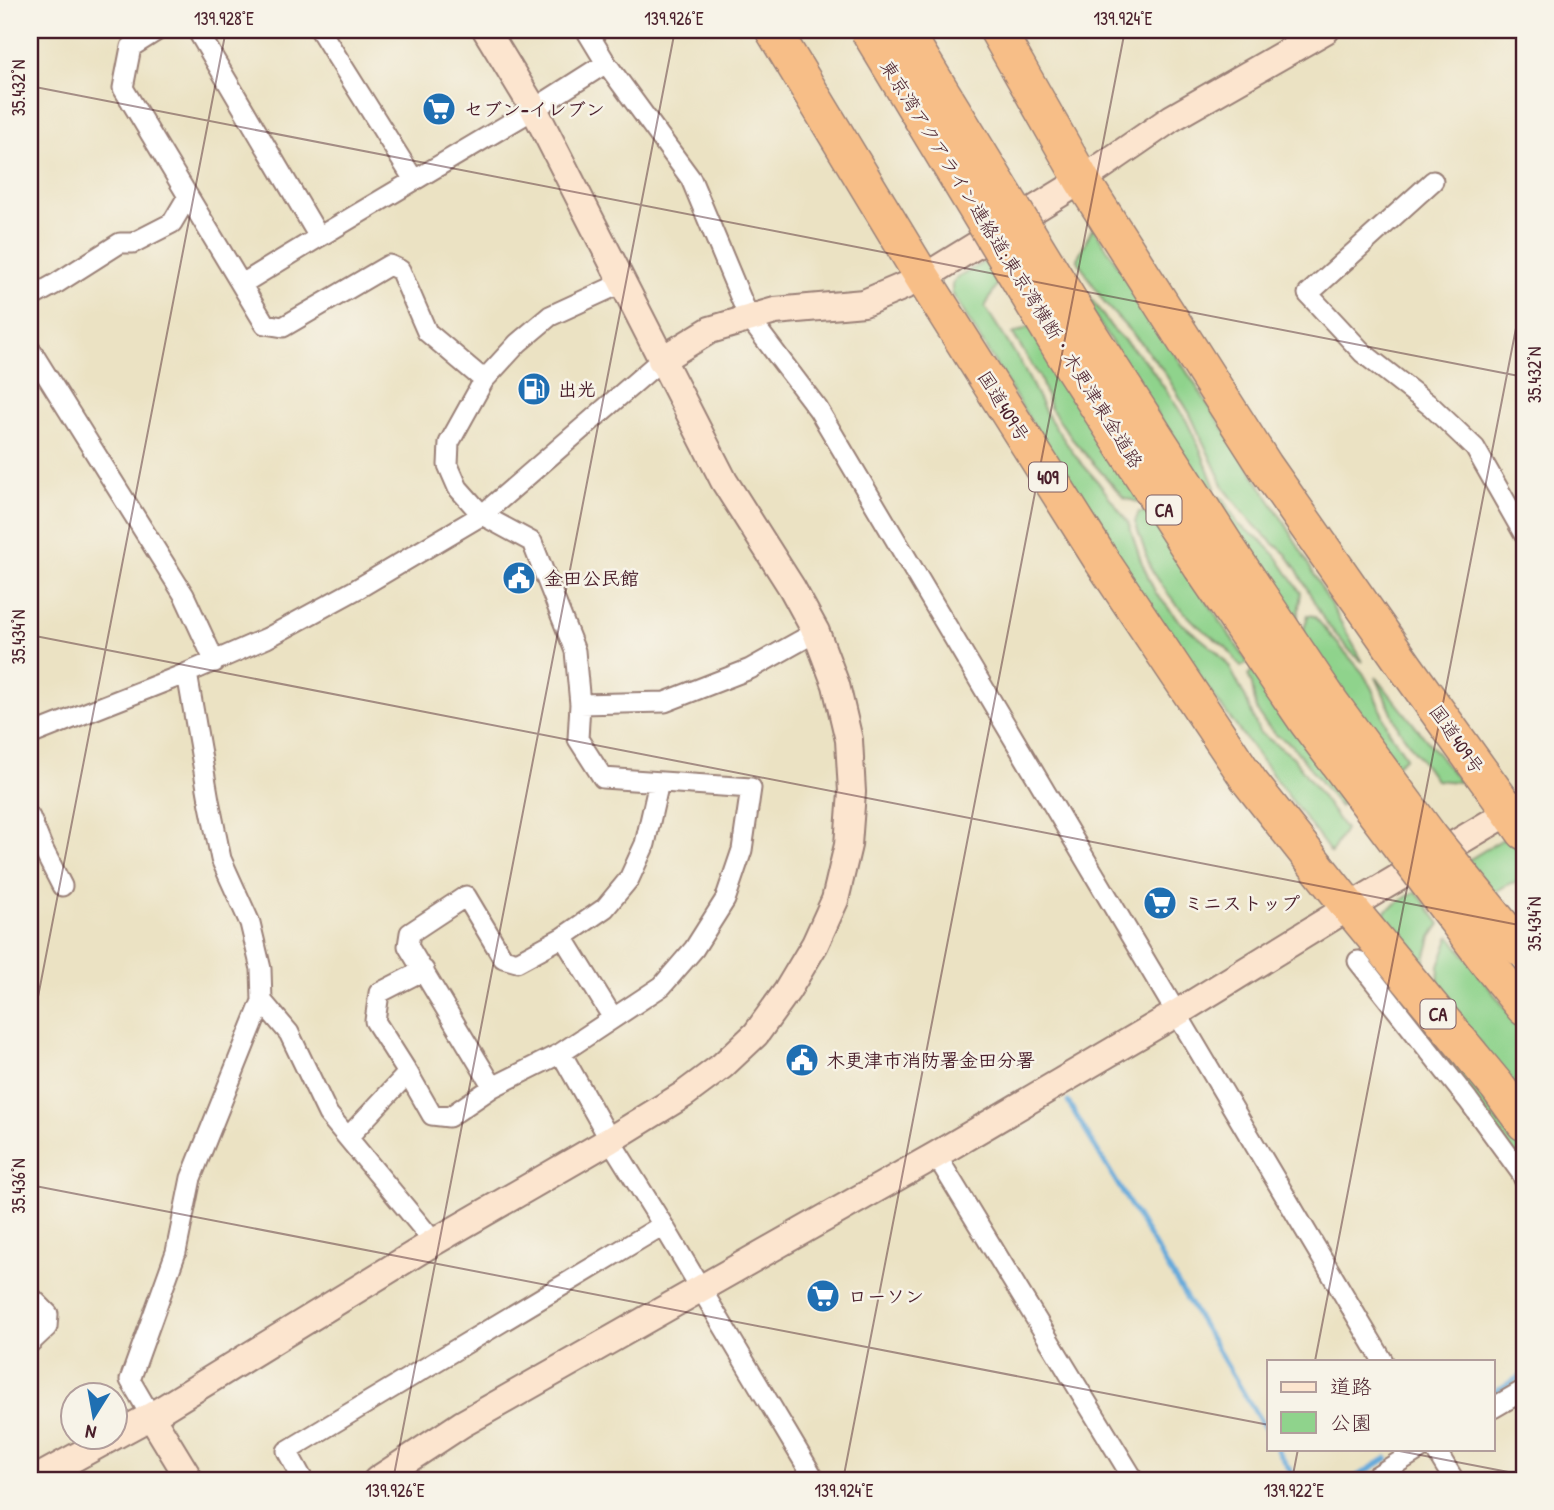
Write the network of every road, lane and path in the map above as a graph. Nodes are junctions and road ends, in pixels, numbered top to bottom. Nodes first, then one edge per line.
1 (158, 30) edge
2 (197, 30) edge
3 (320, 30) edge
4 (486, 30) edge
5 (586, 30) edge
6 (773, 30) edge
7 (868, 30) edge
8 (904, 30) edge
9 (997, 30) edge
10 (1326, 30) edge
11 (606, 63) junction
12 (534, 109) junction
13 (414, 180) junction
14 (1082, 180) junction
15 (1433, 181) dead end
16 (188, 195) junction
17 (319, 237) junction
18 (923, 278) junction
19 (624, 282) junction
20 (242, 284) junction
21 (30, 298) edge
22 (749, 318) junction
23 (30, 349) edge
24 (661, 360) junction
25 (484, 380) junction
26 (482, 515) junction
27 (1524, 534) edge
28 (816, 632) junction
29 (215, 662) junction
30 (187, 673) junction
31 (580, 704) junction
32 (30, 735) edge
33 (659, 782) junction
34 (1519, 816) edge
35 (30, 817) edge
36 (61, 886) dead end
37 (1349, 907) junction
38 (563, 937) junction
39 (1523, 951) edge
40 (1358, 961) dead end
41 (424, 970) junction
42 (262, 1001) junction
43 (1524, 1008) edge
44 (1177, 1013) junction
45 (613, 1018) junction
46 (561, 1053) junction
47 (408, 1073) junction
48 (493, 1087) junction
49 (1524, 1123) edge
50 (348, 1137) junction
51 (610, 1140) junction
52 (936, 1156) junction
53 (1524, 1179) edge
54 (663, 1225) junction
55 (434, 1242) junction
56 (701, 1290) junction
57 (30, 1296) edge
58 (30, 1343) edge
59 (1382, 1360) edge
60 (1524, 1390) edge
61 (1494, 1407) edge
62 (151, 1416) junction
63 (130, 1428) edge
64 (89, 1450) edge
65 (1418, 1450) edge
66 (1436, 1450) edge
67 (34, 1480) edge
68 (190, 1480) edge
69 (303, 1480) edge
70 (377, 1480) edge
71 (815, 1480) edge
72 (1134, 1480) edge
73 (1370, 1480) edge
74 (1454, 1480) edge

1 - 16 street
2 - 17 street
3 - 13 street
4 - 12 street
5 - 11 street
6 - 18 highway, 国道409号 / 409
7 - 43 highway, 東京湾アクアライン連絡道;東京湾横断・木更津東金道路 / CA, bridge
8 - 39 highway, 東京湾アクアライン連絡道;東京湾横断・木更津東金道路 / CA, bridge
9 - 14 highway, 国道409号
10 - 14 street
11 - 12 street
11 - 22 street
12 - 13 street
12 - 19 street
13 - 17 street
14 - 18 street
14 - 34 highway, 国道409号
15 - 27 street
16 - 20 street
16 - 21 street
17 - 20 street
18 - 22 street
18 - 37 highway, 国道409号 / 409
19 - 24 street
19 - 25 street
20 - 25 street
22 - 24 street
22 - 44 street
23 - 29 street
24 - 26 street
24 - 28 street
25 - 26 street
26 - 29 street
26 - 31 street
28 - 31 street
28 - 51 street
29 - 30 street
30 - 32 street
30 - 42 street
31 - 33 street
33 - 38 street
33 - 45 street
34 - 37 street
35 - 36 street
37 - 44 street
37 - 49 highway, CA
38 - 41 street
38 - 45 street
40 - 53 street
41 - 47 street
41 - 48 street
42 - 50 street
42 - 62 street
44 - 52 street
44 - 59 street
45 - 46 street
46 - 48 street
46 - 51 street
47 - 48 street
47 - 50 street
50 - 55 street
51 - 54 street
51 - 55 street
52 - 56 street
52 - 72 street
54 - 56 street
54 - 69 street
55 - 62 street
56 - 70 street
56 - 71 street
57 - 58 street
60 - 61 street
62 - 63 street
62 - 68 street
64 - 67 street
65 - 73 street
66 - 74 street

